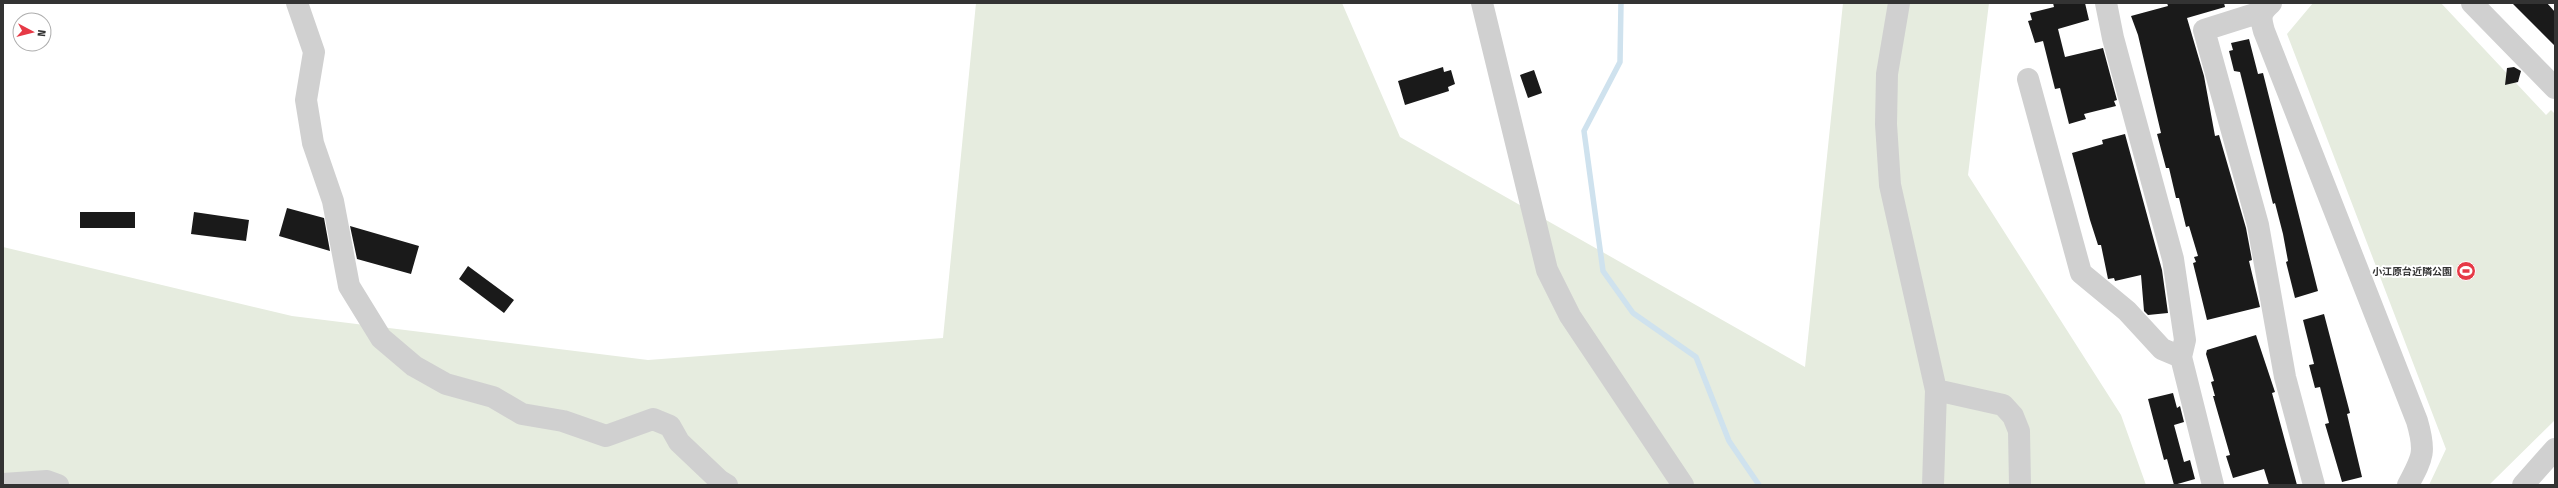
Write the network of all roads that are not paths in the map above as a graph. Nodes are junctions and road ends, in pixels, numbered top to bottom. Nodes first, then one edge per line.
1 (297, 3) edge
2 (1482, 3) edge
3 (1899, 3) edge
4 (2106, 3) edge
5 (2472, 3) edge
6 (2266, 8) edge
7 (2028, 79) dead end
8 (2555, 88) edge
9 (2181, 357) junction
10 (1936, 390) junction
11 (2555, 449) edge
12 (3, 484) edge
13 (58, 485) edge
14 (727, 485) edge
15 (1683, 485) edge
16 (1933, 485) edge
17 (2020, 485) edge
18 (2213, 485) edge
19 (2314, 485) edge
20 (2408, 485) edge
21 (2523, 485) edge

1 - 14 street
2 - 15 street
3 - 10 street
4 - 9 street
5 - 8 street
6 - 19 street
6 - 20 street
7 - 9 street
9 - 18 street
10 - 16 street
10 - 17 street
11 - 21 street
12 - 13 street

